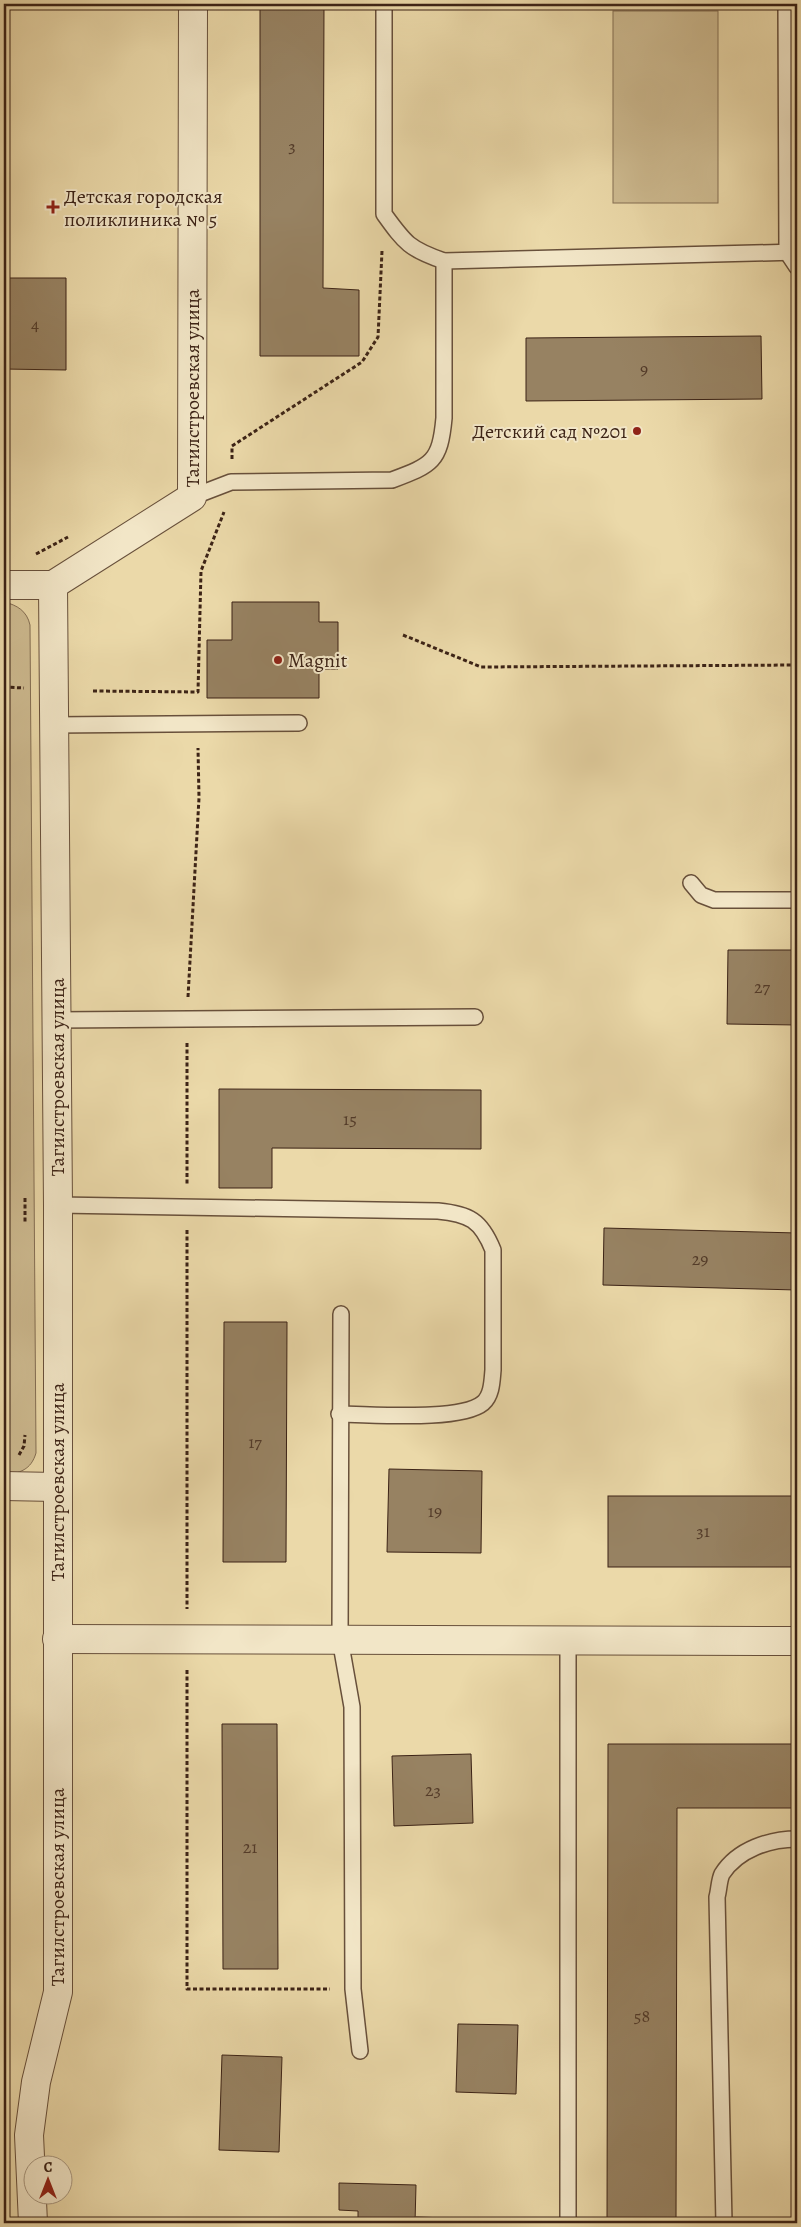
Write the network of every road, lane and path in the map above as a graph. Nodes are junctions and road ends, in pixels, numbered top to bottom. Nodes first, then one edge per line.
1 (193, 4) edge
2 (384, 4) edge
3 (786, 4) edge
4 (792, 252) edge
5 (444, 261) junction
6 (797, 267) edge
7 (192, 497) junction
8 (70, 535) dead end
9 (28, 554) dead end
10 (4, 585) edge
11 (53, 585) junction
12 (403, 635) dead end
13 (797, 665) edge
14 (198, 692) dead end
15 (299, 722) dead end
16 (198, 724) junction
17 (54, 725) junction
18 (691, 883) dead end
19 (797, 900) edge
20 (475, 1017) dead end
21 (187, 1019) junction
22 (56, 1020) junction
23 (58, 1205) junction
24 (187, 1207) junction
25 (341, 1314) dead end
26 (339, 1414) junction
27 (4, 1486) edge
28 (56, 1487) junction
29 (57, 1639) junction
30 (187, 1639) junction
31 (340, 1639) junction
32 (568, 1639) junction
33 (797, 1641) edge
34 (797, 1839) edge
35 (353, 1989) junction
36 (360, 2051) dead end
37 (33, 2223) edge
38 (568, 2223) edge
39 (724, 2223) edge

1 - 7 street, Тагилстроевская улица
2 - 5 lane
3 - 4 lane
4 - 5 lane
4 - 6 lane
5 - 7 lane
7 - 11 street, Тагилстроевская улица
8 - 9 path
10 - 11 street
11 - 17 street, Тагилстроевская улица
12 - 13 path
14 - 16 path
15 - 16 lane
16 - 17 lane
16 - 21 path
17 - 22 street, Тагилстроевская улица
18 - 19 lane
20 - 21 lane
21 - 22 lane
21 - 24 path
22 - 23 street, Тагилстроевская улица
23 - 24 lane
23 - 28 street, Тагилстроевская улица
24 - 26 lane
24 - 30 path
25 - 26 lane
26 - 31 lane
27 - 28 street
28 - 29 street, Тагилстроевская улица
29 - 30 street
29 - 37 street, Тагилстроевская улица
30 - 31 street
30 - 35 path
31 - 32 street
31 - 35 lane
32 - 33 street
32 - 38 lane
34 - 39 lane
35 - 36 lane

